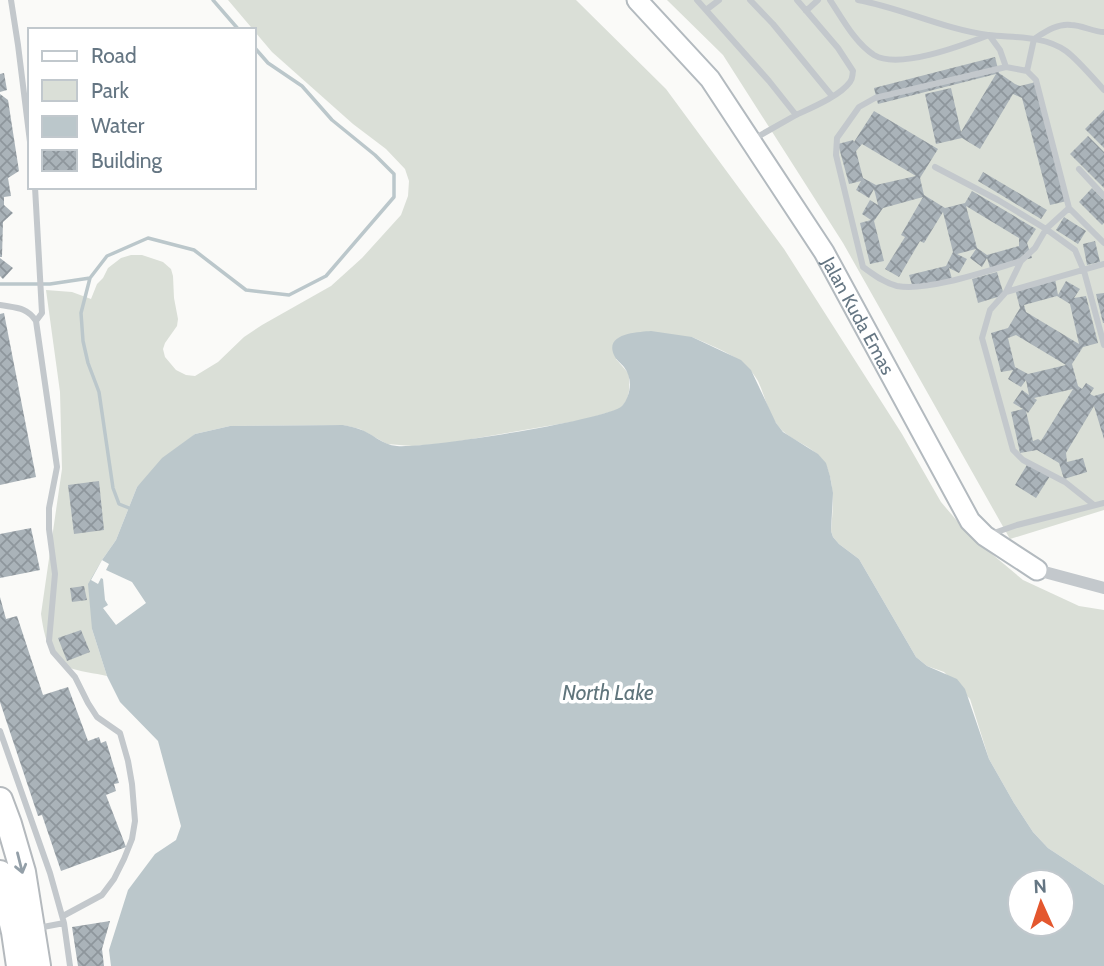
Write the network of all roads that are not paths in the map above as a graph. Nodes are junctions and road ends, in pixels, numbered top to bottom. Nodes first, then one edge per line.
1 (11, 0) edge
2 (637, 0) edge
3 (697, 0) edge
4 (719, 0) edge
5 (750, 0) edge
6 (797, 0) edge
7 (818, 0) edge
8 (830, 0) edge
9 (858, 0) edge
10 (706, 10) junction
11 (806, 10) junction
12 (1104, 32) edge
13 (989, 35) junction
14 (1034, 39) junction
15 (1006, 67) junction
16 (1027, 71) junction
17 (1104, 90) edge
18 (832, 96) junction
19 (796, 115) junction
20 (28, 126) edge
21 (751, 141) junction
22 (935, 167) dead end
23 (1079, 169) dead end
24 (34, 189) edge
25 (1104, 196) edge
26 (1069, 208) junction
27 (1046, 229) junction
28 (1104, 243) edge
29 (1021, 261) junction
30 (1104, 264) edge
31 (1084, 271) junction
32 (1006, 292) junction
33 (0, 305) edge
34 (36, 321) junction
35 (1104, 345) edge
36 (1104, 503) edge
37 (1094, 505) junction
38 (985, 536) junction
39 (1037, 570) joint
40 (1104, 588) edge
41 (0, 731) edge
42 (0, 800) edge
43 (0, 873) edge
44 (63, 919) junction
45 (32, 929) junction
46 (19, 966) edge
47 (38, 966) edge
48 (71, 966) edge

1 - 20 lane
2 - 21 street, Jalan Kuda Emas
3 - 10 lane
4 - 10 lane
5 - 18 lane
6 - 11 lane
7 - 11 lane
8 - 13 lane
9 - 13 lane
10 - 19 lane
11 - 18 lane
12 - 14 lane
13 - 14 lane
13 - 15 lane
14 - 16 lane
14 - 17 lane
15 - 16 lane
15 - 29 lane
16 - 26 lane
18 - 19 lane
19 - 21 lane
21 - 38 street, Jalan Kuda Emas
22 - 27 lane
23 - 25 lane
24 - 34 lane
26 - 27 lane
26 - 28 lane
27 - 29 lane
27 - 31 lane
29 - 32 lane
30 - 31 lane
31 - 32 lane
31 - 35 lane
32 - 37 lane
33 - 34 lane
34 - 44 lane
36 - 37 lane
37 - 38 lane
38 - 39 street, Jalan Kuda Emas
39 - 40 street, Jalan Kuda Emas
41 - 44 lane
42 -> 45 highway
43 - 46 highway
44 - 45 lane
44 - 48 lane
45 - 47 highway

